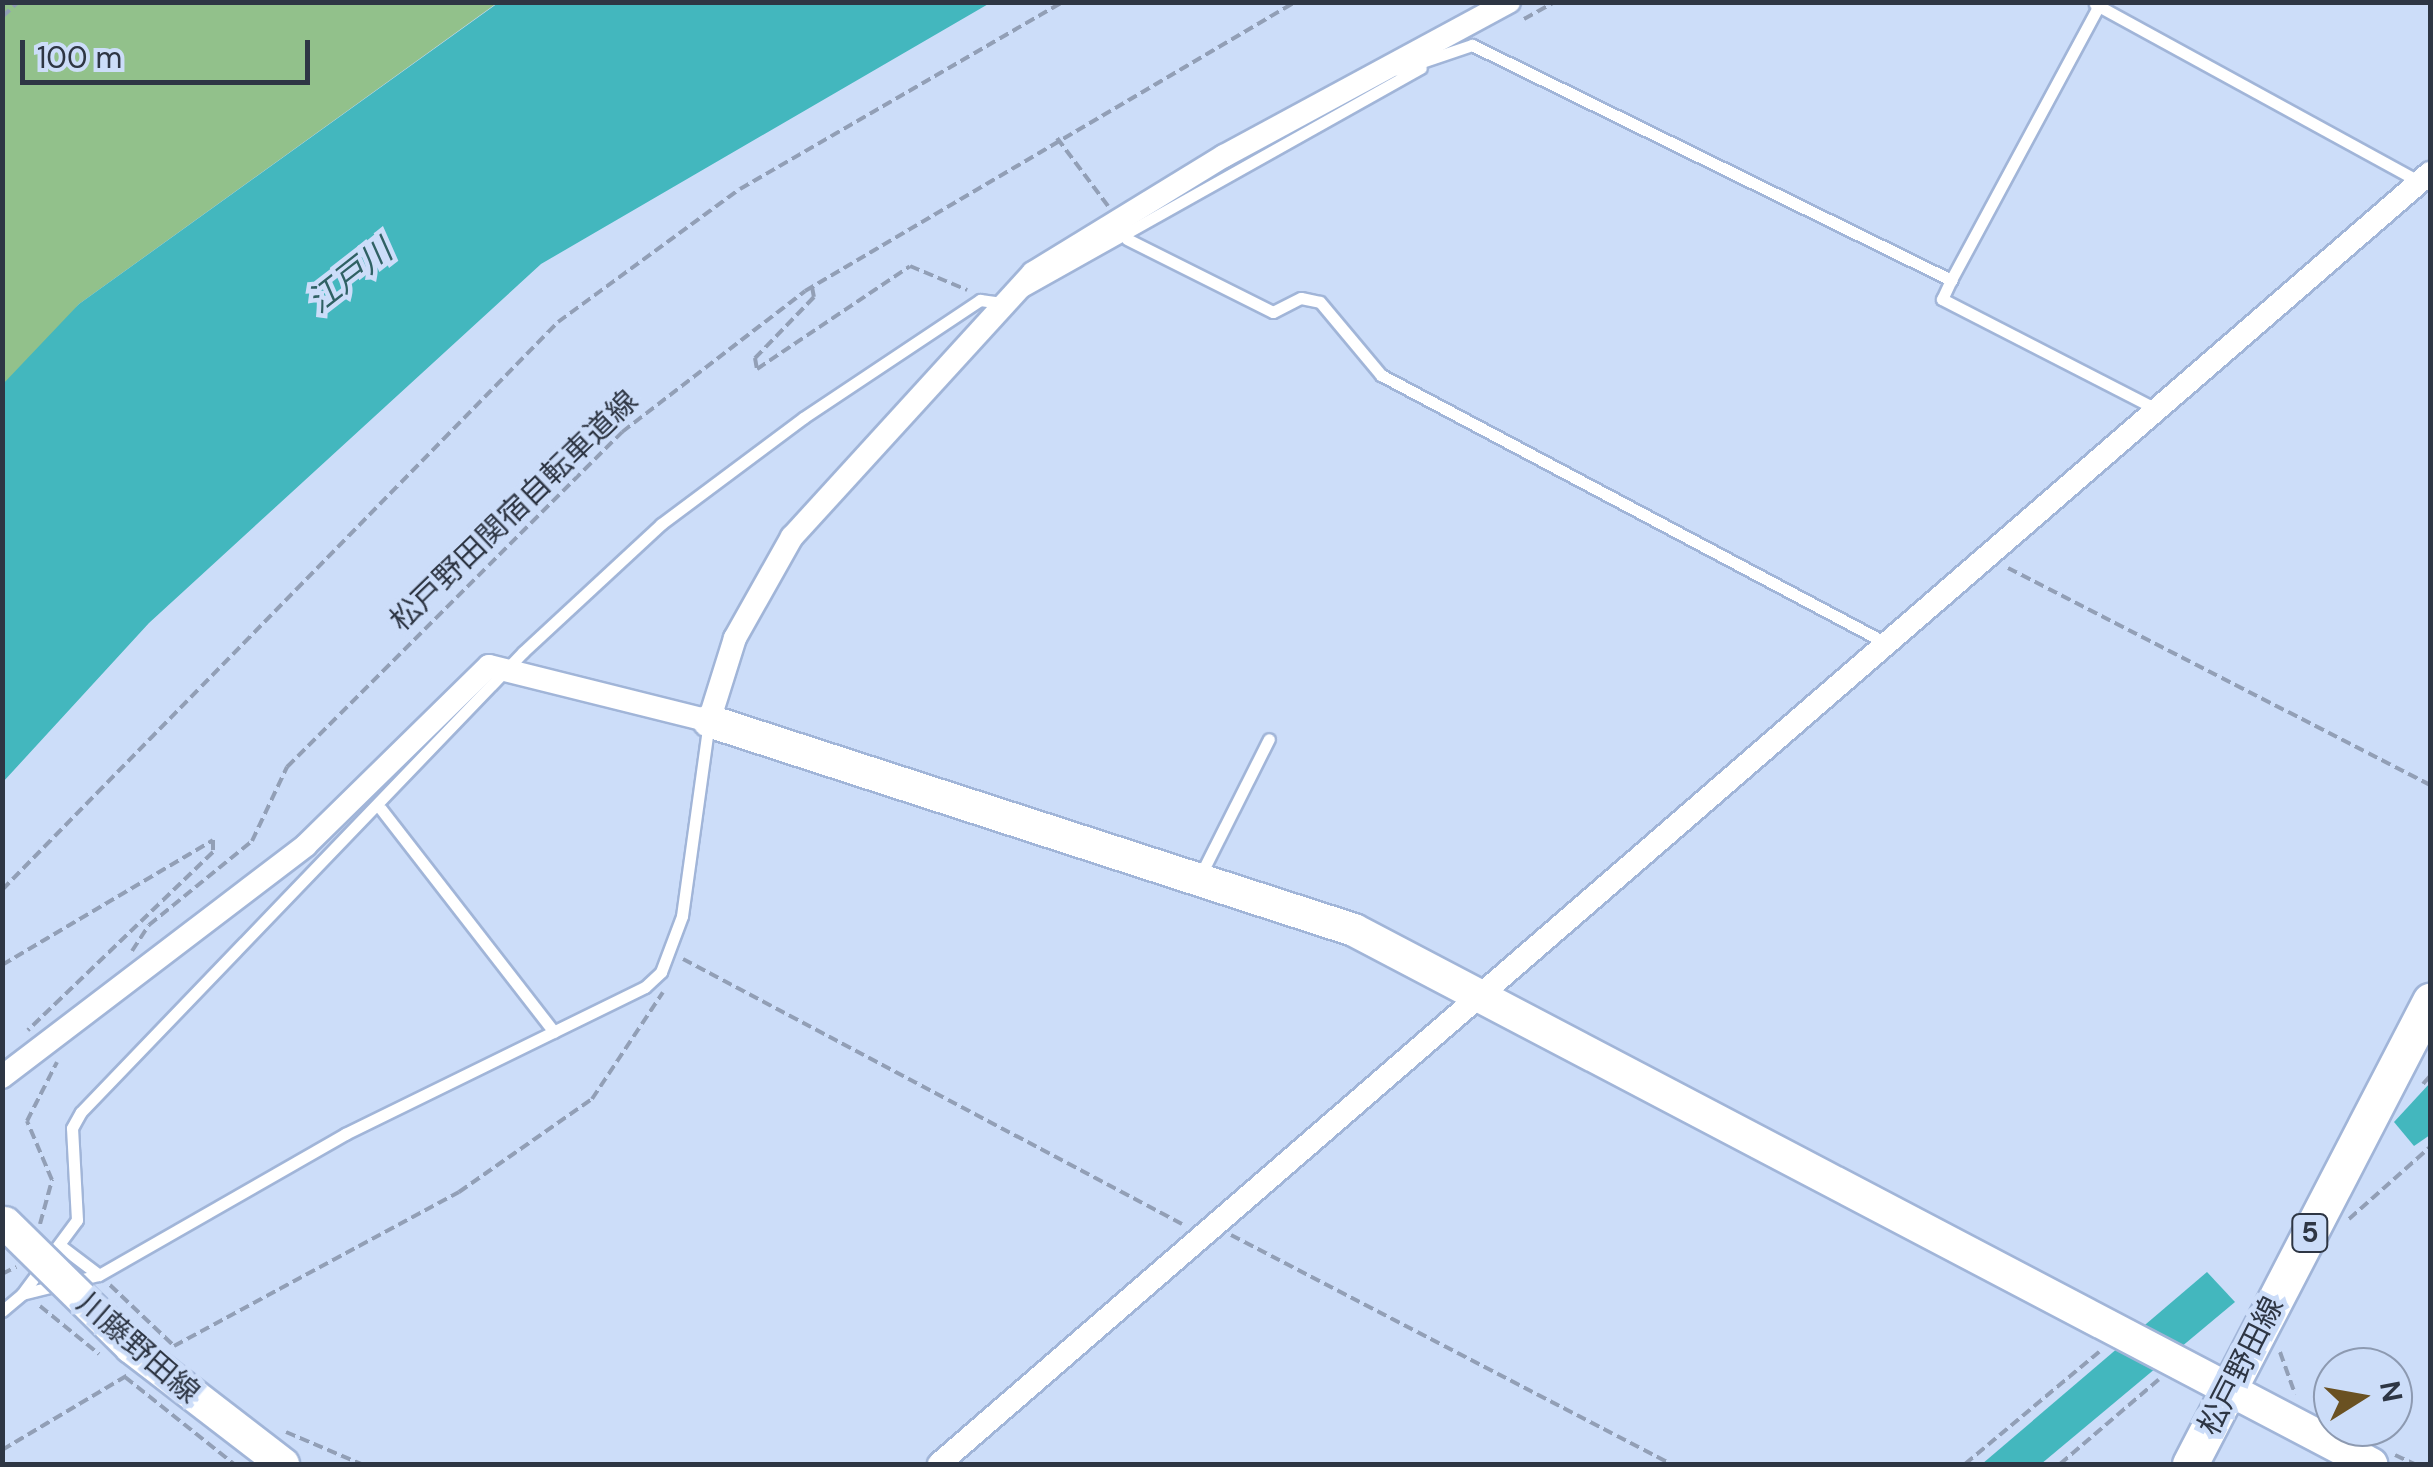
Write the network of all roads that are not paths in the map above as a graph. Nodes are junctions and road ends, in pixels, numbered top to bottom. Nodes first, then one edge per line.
1 (1509, 2) edge
2 (2097, 4) edge
3 (1424, 66) junction
4 (1374, 73) junction
5 (2425, 178) edge
6 (1127, 239) junction
7 (1951, 280) junction
8 (1008, 298) junction
9 (2157, 410) junction
10 (1886, 643) junction
11 (511, 669) junction
12 (709, 721) junction
13 (1269, 739) dead end
14 (381, 809) junction
15 (1200, 876) junction
16 (1481, 994) junction
17 (2430, 1002) edge
18 (554, 1032) junction
19 (2, 1076) edge
20 (14, 1224) edge
21 (62, 1247) junction
22 (99, 1275) junction
23 (22, 1294) junction
24 (2, 1311) edge
25 (2229, 1390) junction
26 (283, 1464) edge
27 (939, 1464) edge
28 (2190, 1464) edge
29 (2371, 1464) edge

1 - 4 street
2 - 5 lane
2 - 7 lane
3 - 4 lane
3 - 6 lane
3 - 7 lane
4 - 8 street
5 - 9 street
6 - 8 lane
6 - 10 lane
7 - 9 lane
8 - 11 lane
8 - 12 street
9 - 10 street
10 - 16 street
11 - 12 street
11 - 14 lane
11 - 19 street
12 - 15 street
12 - 18 lane
13 - 15 lane
14 - 18 lane
14 - 21 lane
15 - 16 street
16 - 25 street
16 - 27 street
17 - 25 main road, 松戸野田線 / 5
18 - 22 lane
20 - 26 street, 川藤野田線, bridge
21 - 22 lane
21 - 23 lane
22 - 23 lane
23 - 24 lane
25 - 28 main road, 松戸野田線 / 5
25 - 29 street

